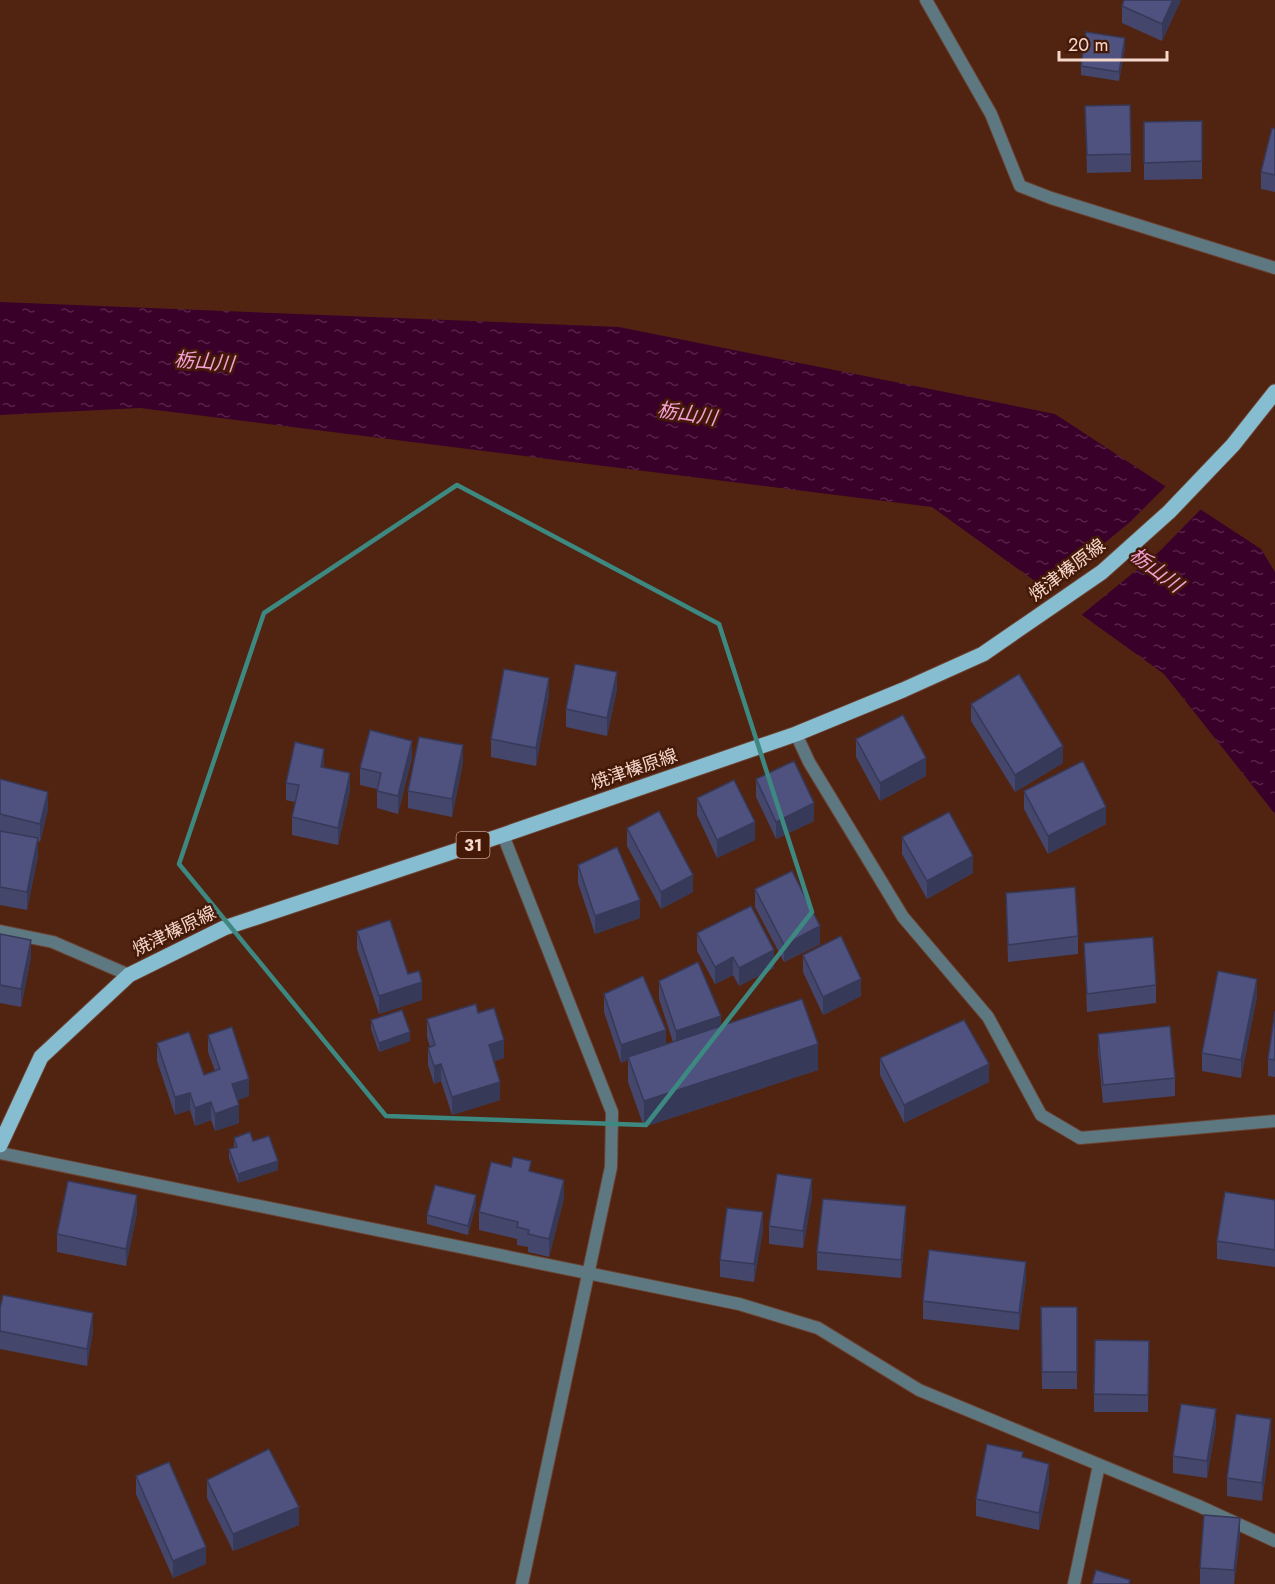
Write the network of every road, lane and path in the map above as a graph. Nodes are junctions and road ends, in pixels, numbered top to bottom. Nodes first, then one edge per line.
1 (926, 0) edge
2 (1275, 268) edge
3 (1275, 392) edge
4 (796, 734) junction
5 (502, 835) junction
6 (0, 931) edge
7 (129, 975) junction
8 (1275, 1121) edge
9 (0, 1145) edge
10 (0, 1153) edge
11 (587, 1273) junction
12 (1099, 1465) junction
13 (1275, 1539) edge
14 (522, 1584) edge
15 (1074, 1584) edge

1 - 2 street
3 - 4 main road, 焼津榛原線 / 31
4 - 5 main road, 焼津榛原線 / 31
4 - 8 street
5 - 7 main road, 焼津榛原線 / 31
5 - 11 street
6 - 7 street
7 - 9 main road, 焼津榛原線 / 31
10 - 11 street
11 - 12 street
11 - 14 street
12 - 13 street
12 - 15 street

